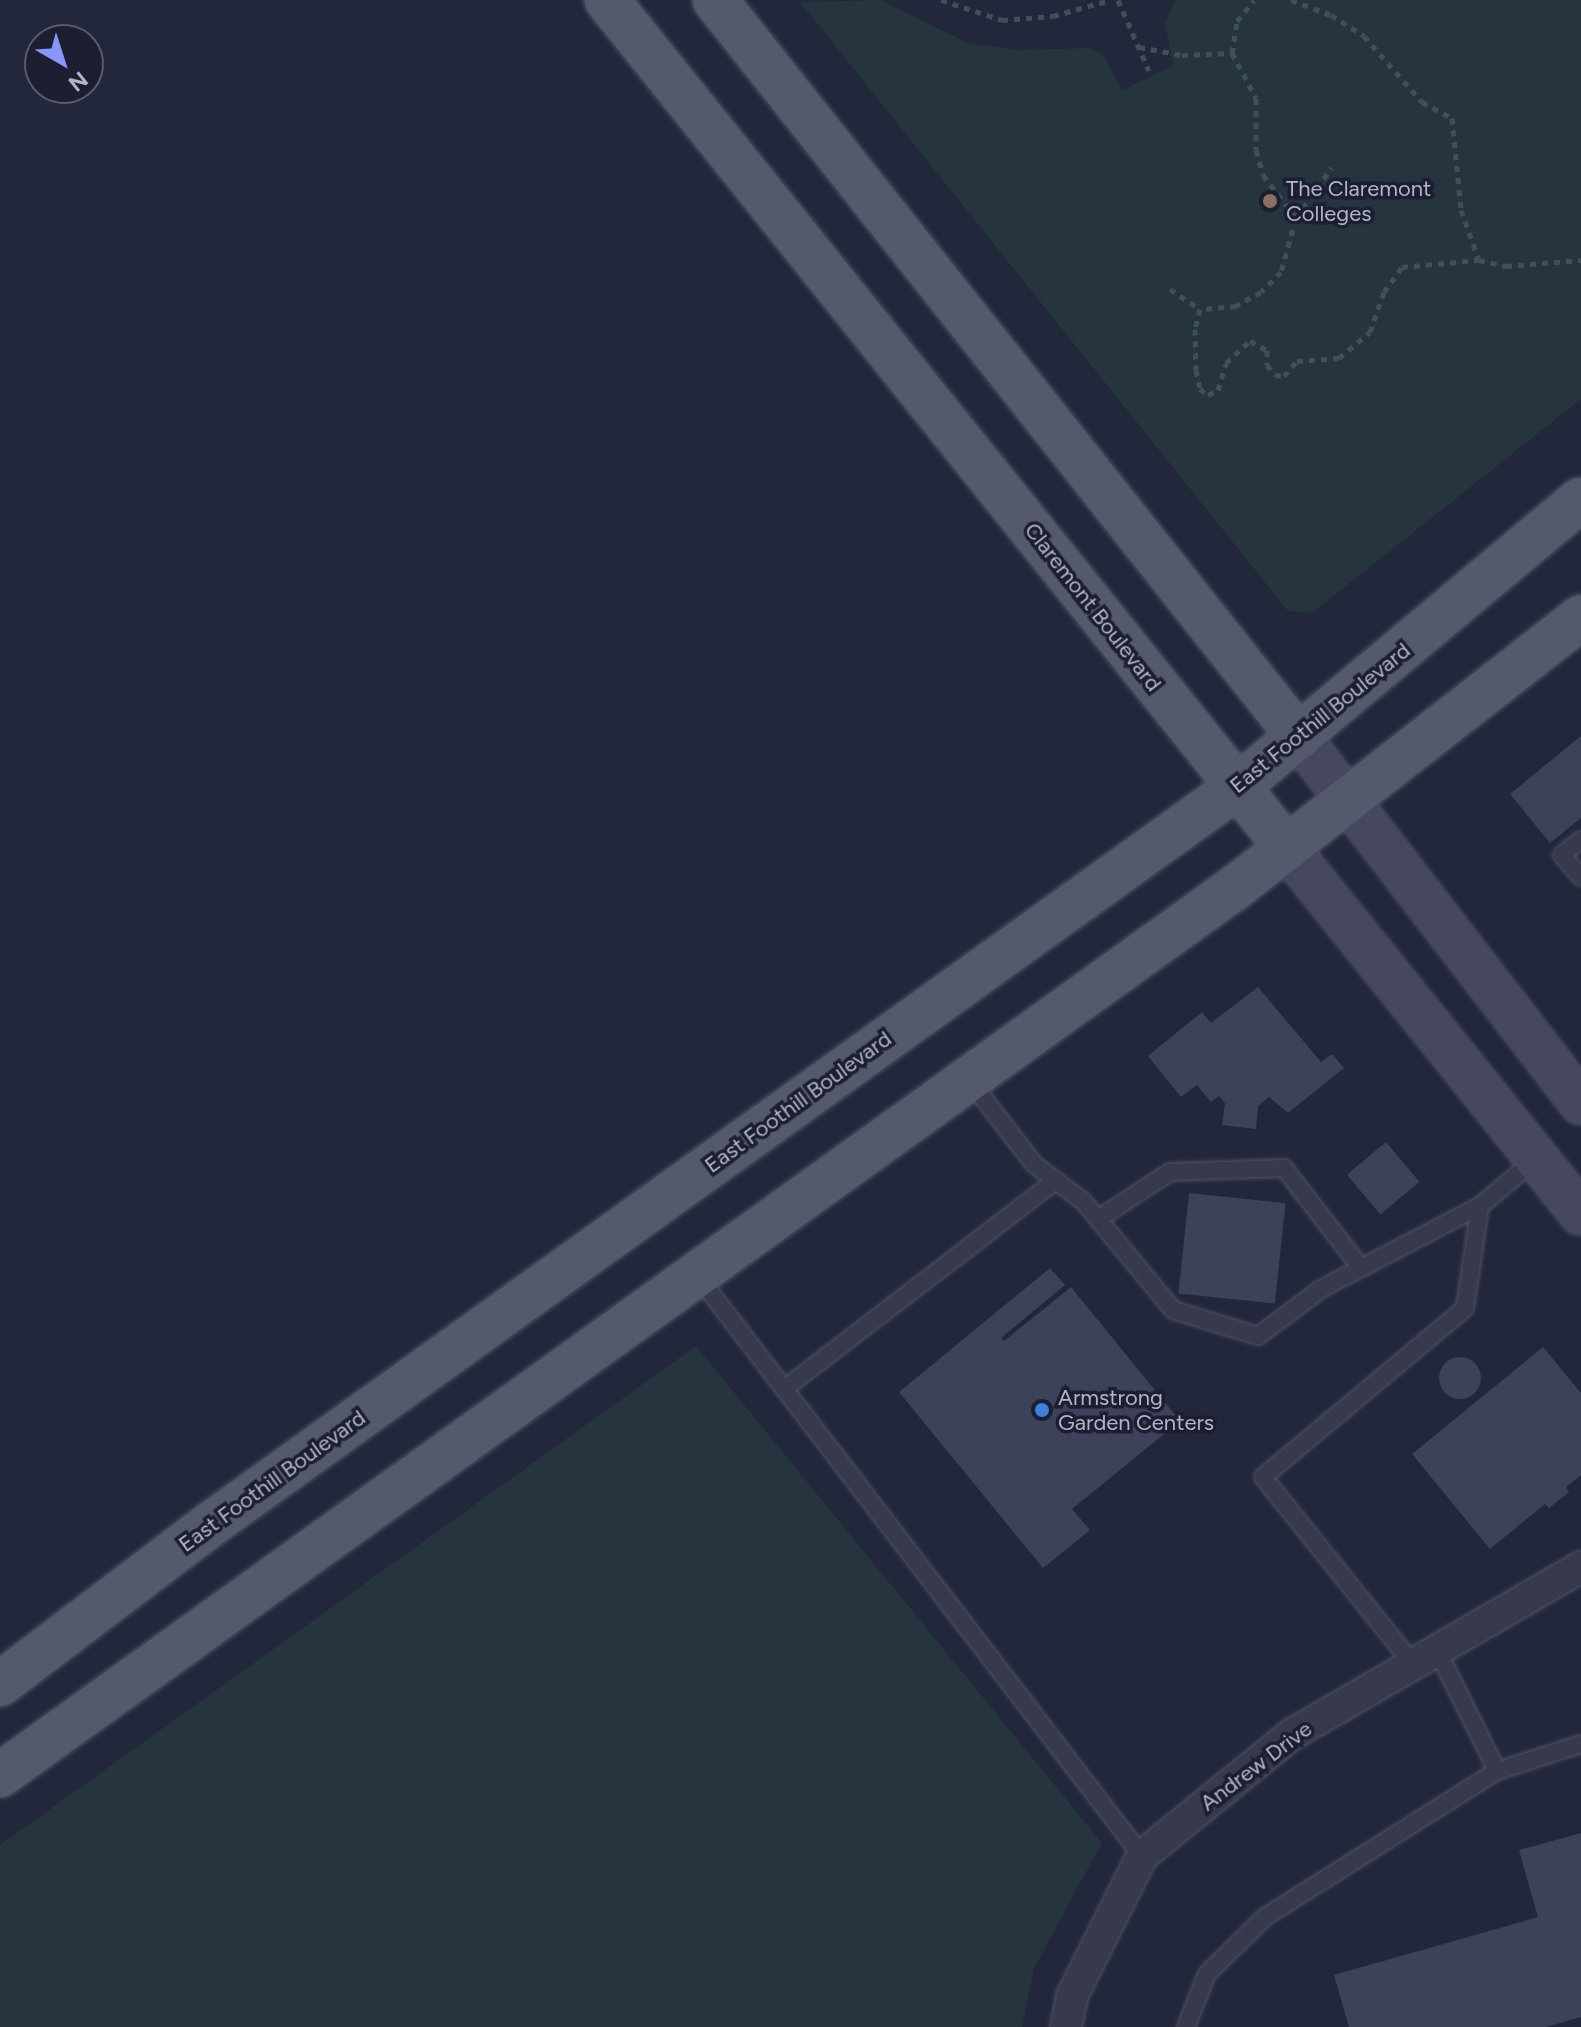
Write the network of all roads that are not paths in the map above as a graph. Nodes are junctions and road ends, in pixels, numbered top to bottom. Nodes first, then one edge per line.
1 (607, 0) edge
2 (715, 0) edge
3 (1581, 500) edge
4 (1572, 630) edge
5 (1299, 737) junction
6 (1236, 788) junction
7 (1347, 801) junction
8 (1581, 840) edge
9 (1287, 848) junction
10 (1581, 877) edge
11 (968, 1078) junction
12 (1581, 1103) edge
13 (1536, 1159) junction
14 (1056, 1180) junction
15 (1480, 1206) junction
16 (1581, 1214) edge
17 (1098, 1219) junction
18 (1361, 1268) junction
19 (696, 1273) junction
20 (784, 1389) junction
21 (1581, 1567) edge
22 (1425, 1658) junction
23 (0, 1684) edge
24 (1581, 1744) edge
25 (1497, 1771) junction
26 (0, 1775) edge
27 (1142, 1856) junction
28 (1066, 2027) edge
29 (1186, 2027) edge

1 - 6 main road, Claremont Boulevard
2 - 5 main road
3 - 5 main road, East Foothill Boulevard
4 - 7 main road
5 - 6 main road, East Foothill Boulevard
5 - 7 main road
6 - 9 main road, Claremont Boulevard
6 - 23 main road, East Foothill Boulevard
7 - 9 main road
7 - 12 main road
8 - 10 lane
9 - 11 main road
9 - 13 main road, Claremont Boulevard
11 - 14 lane
11 - 19 main road
13 - 15 lane
13 - 16 main road, Claremont Boulevard
14 - 17 lane
14 - 20 lane
15 - 18 lane
15 - 22 lane
17 - 18 lane
17 - 18 lane
19 - 20 lane
19 - 26 main road
20 - 27 lane
21 - 22 street, Andrew Drive
22 - 25 lane
22 - 27 street, Andrew Drive
24 - 25 lane
25 - 29 lane
27 - 28 street, Andrew Drive

